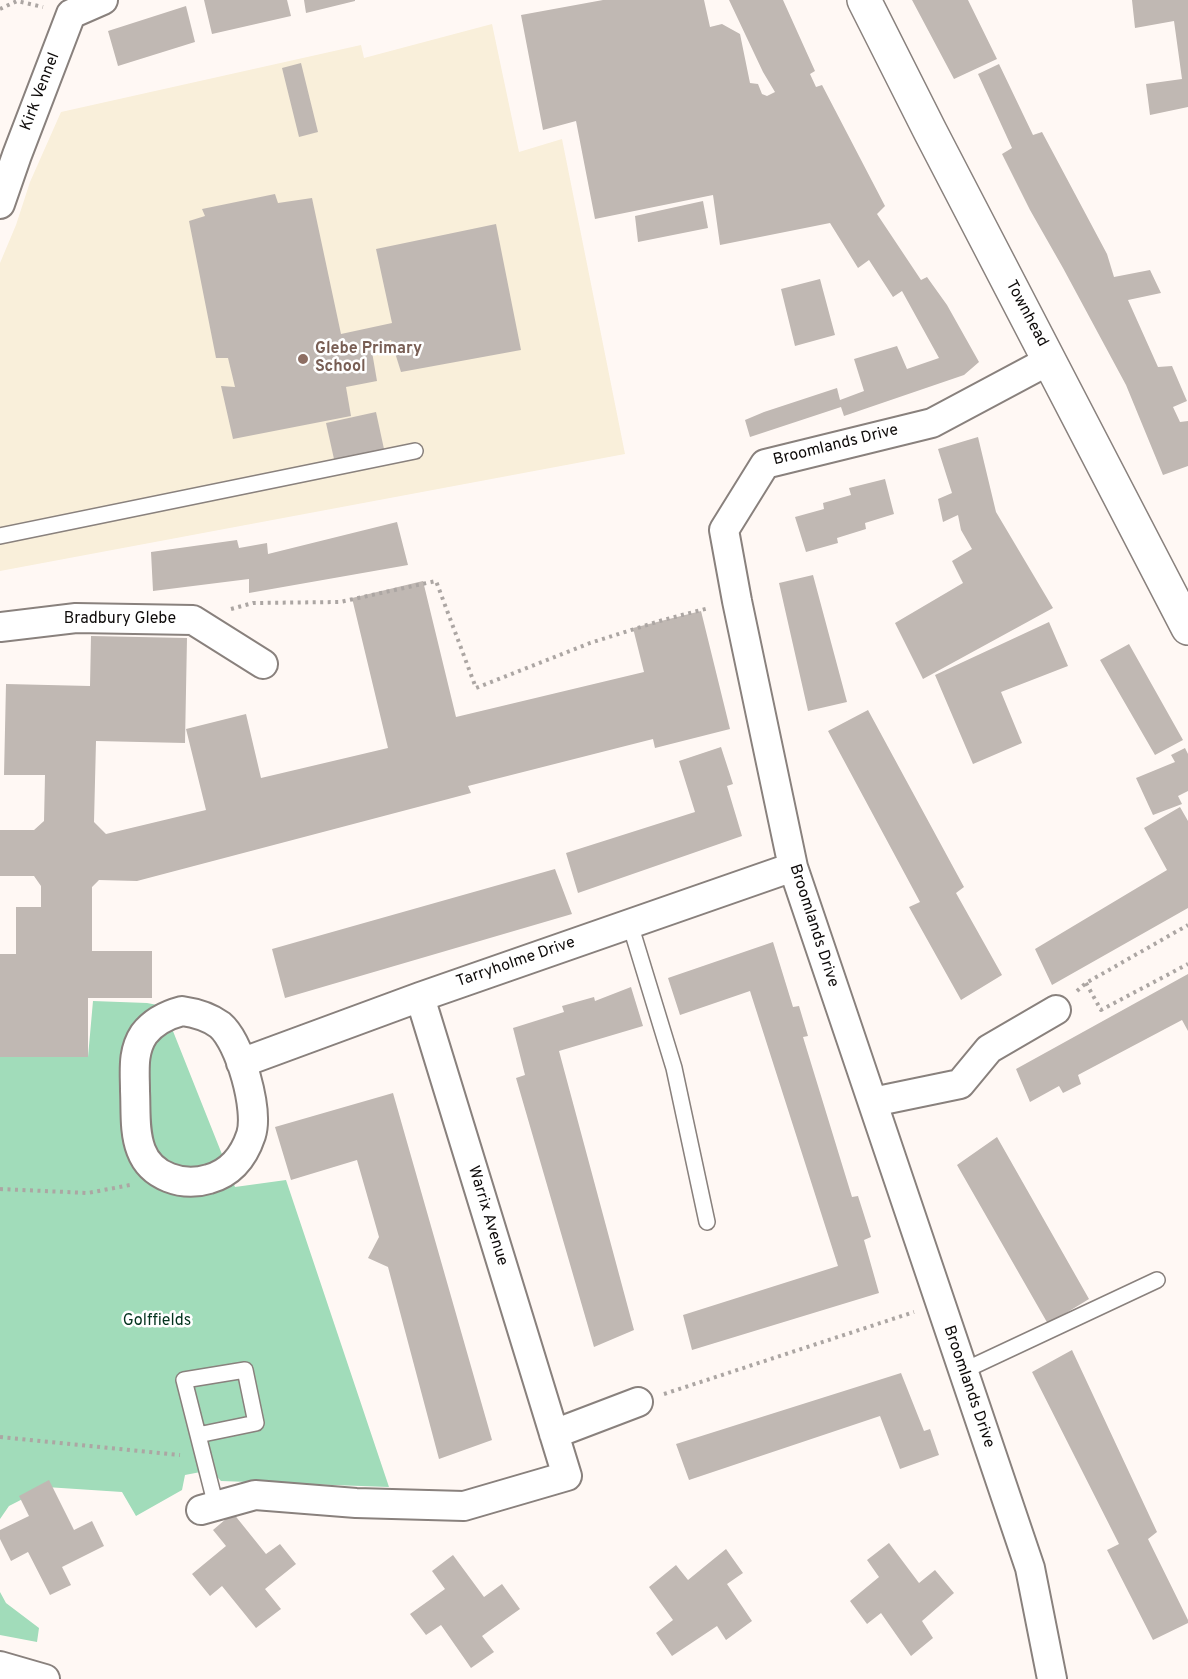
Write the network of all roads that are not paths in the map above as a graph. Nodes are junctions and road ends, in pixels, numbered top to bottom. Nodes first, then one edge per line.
1 (103, 0) edge
2 (864, 0) edge
3 (8, 158) edge
4 (0, 204) edge
5 (1050, 360) junction
6 (416, 451) dead end
7 (0, 536) edge
8 (0, 627) edge
9 (1188, 628) edge
10 (263, 664) dead end
11 (793, 867) junction
12 (630, 924) junction
13 (420, 997) junction
14 (1056, 1010) road end
15 (241, 1063) junction
16 (873, 1102) junction
17 (707, 1222) dead end
18 (1157, 1280) dead end
19 (963, 1371) junction
20 (638, 1402) road end
21 (554, 1434) junction
22 (198, 1435) junction
23 (209, 1508) joint
24 (0, 1666) edge
25 (45, 1679) edge
26 (1052, 1679) edge

1 - 3 street, Kirk Vennel
2 - 5 main road, Townhead
3 - 4 street, Kirk Vennel
5 - 9 main road, Townhead
5 - 11 street, Broomlands Drive
6 - 7 lane
8 - 10 street, Bradbury Glebe
11 - 12 street, Tarryholme Drive
11 - 16 street, Broomlands Drive
12 - 13 street, Tarryholme Drive
12 - 17 lane
13 - 15 street, Tarryholme Drive
13 - 21 street, Warrix Avenue
14 - 16 street
15 - 15 street
16 - 19 street, Broomlands Drive
18 - 19 lane
19 - 26 street, Broomlands Drive
20 - 21 street
21 - 23 street, Warrix Avenue
22 - 22 lane
22 - 23 lane
24 - 25 street

